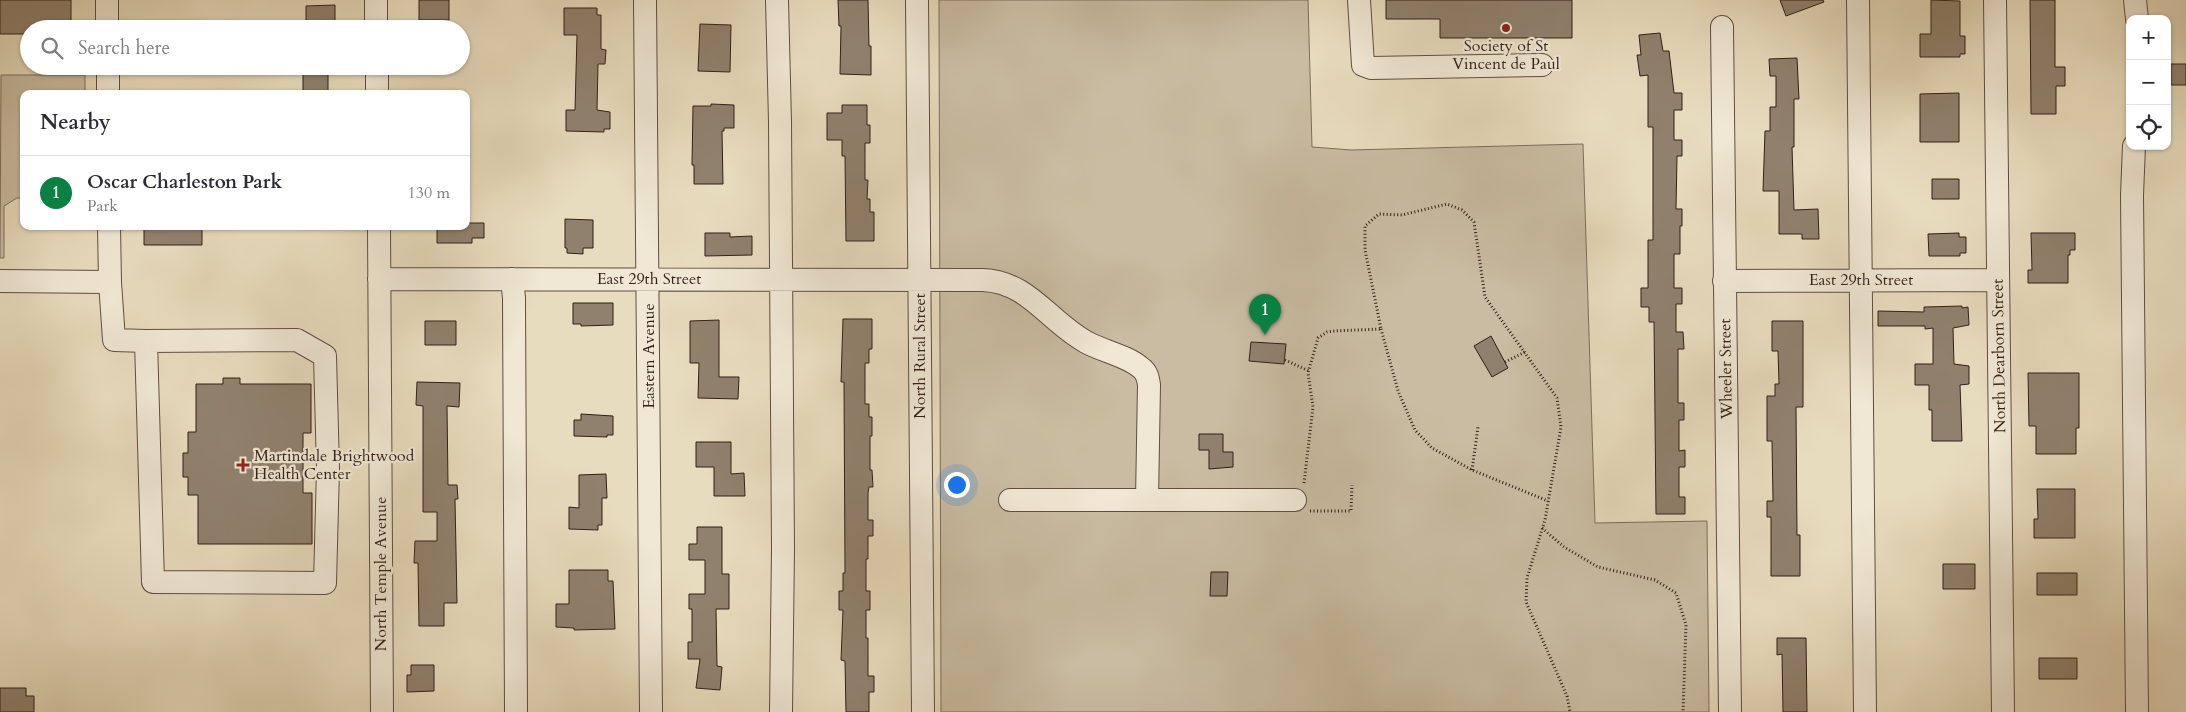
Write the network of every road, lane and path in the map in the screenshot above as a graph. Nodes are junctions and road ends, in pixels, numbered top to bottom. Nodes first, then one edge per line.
1 (107, 0) edge
2 (376, 0) edge
3 (645, 0) edge
4 (777, 0) edge
5 (917, 0) edge
6 (1359, 0) edge
7 (1858, 0) edge
8 (1994, 0) edge
9 (2135, 0) edge
10 (2137, 15) edge
11 (107, 20) edge
12 (376, 20) edge
13 (1722, 27) dead end
14 (1542, 66) dead end
15 (108, 75) edge
16 (377, 75) edge
17 (108, 90) edge
18 (377, 90) edge
19 (2134, 150) edge
20 (109, 230) edge
21 (378, 230) edge
22 (379, 279) junction
23 (512, 279) junction
24 (648, 279) junction
25 (780, 280) junction
26 (920, 280) junction
27 (1860, 280) junction
28 (1998, 280) junction
29 (1724, 281) junction
30 (0, 282) edge
31 (110, 282) junction
32 (1381, 329) junction
33 (146, 341) junction
34 (1525, 352) junction
35 (1285, 360) dead end
36 (1505, 362) dead end
37 (1309, 371) junction
38 (1478, 427) dead end
39 (1472, 470) junction
40 (1299, 496) joint
41 (1010, 500) dead end
42 (1147, 500) junction
43 (1548, 501) junction
44 (1542, 528) junction
45 (382, 712) edge
46 (516, 712) edge
47 (651, 712) edge
48 (781, 712) edge
49 (923, 712) edge
50 (1570, 712) edge
51 (1683, 712) edge
52 (1730, 712) edge
53 (1865, 712) edge
54 (2003, 712) edge
55 (2137, 712) edge

1 - 11 street
2 - 12 street
3 - 24 street, Eastern Avenue
4 - 25 street
5 - 26 street, North Rural Street
6 - 14 street
7 - 27 street
8 - 28 street, North Dearborn Street
9 - 10 street
13 - 29 street, Wheeler Street
15 - 17 street
16 - 18 street
19 - 55 street
20 - 31 street
21 - 22 street, North Temple Avenue
22 - 23 street, East 29th Street
22 - 45 street, North Temple Avenue
23 - 24 street, East 29th Street
23 - 46 street
24 - 25 street, East 29th Street
24 - 47 street, Eastern Avenue
25 - 26 street, East 29th Street
25 - 48 street
26 - 42 street, East 29th Street
26 - 49 street, North Rural Street
27 - 28 street, East 29th Street
27 - 29 street, East 29th Street
27 - 53 street
28 - 54 street, North Dearborn Street
29 - 52 street, Wheeler Street
30 - 31 street
31 - 33 street
32 - 34 path
32 - 37 path
32 - 39 path
33 - 33 street
34 - 36 path
34 - 43 path
35 - 37 path
37 - 40 path
38 - 39 path
39 - 43 path
40 - 42 street
41 - 42 street
43 - 44 path
44 - 50 path
44 - 51 path

